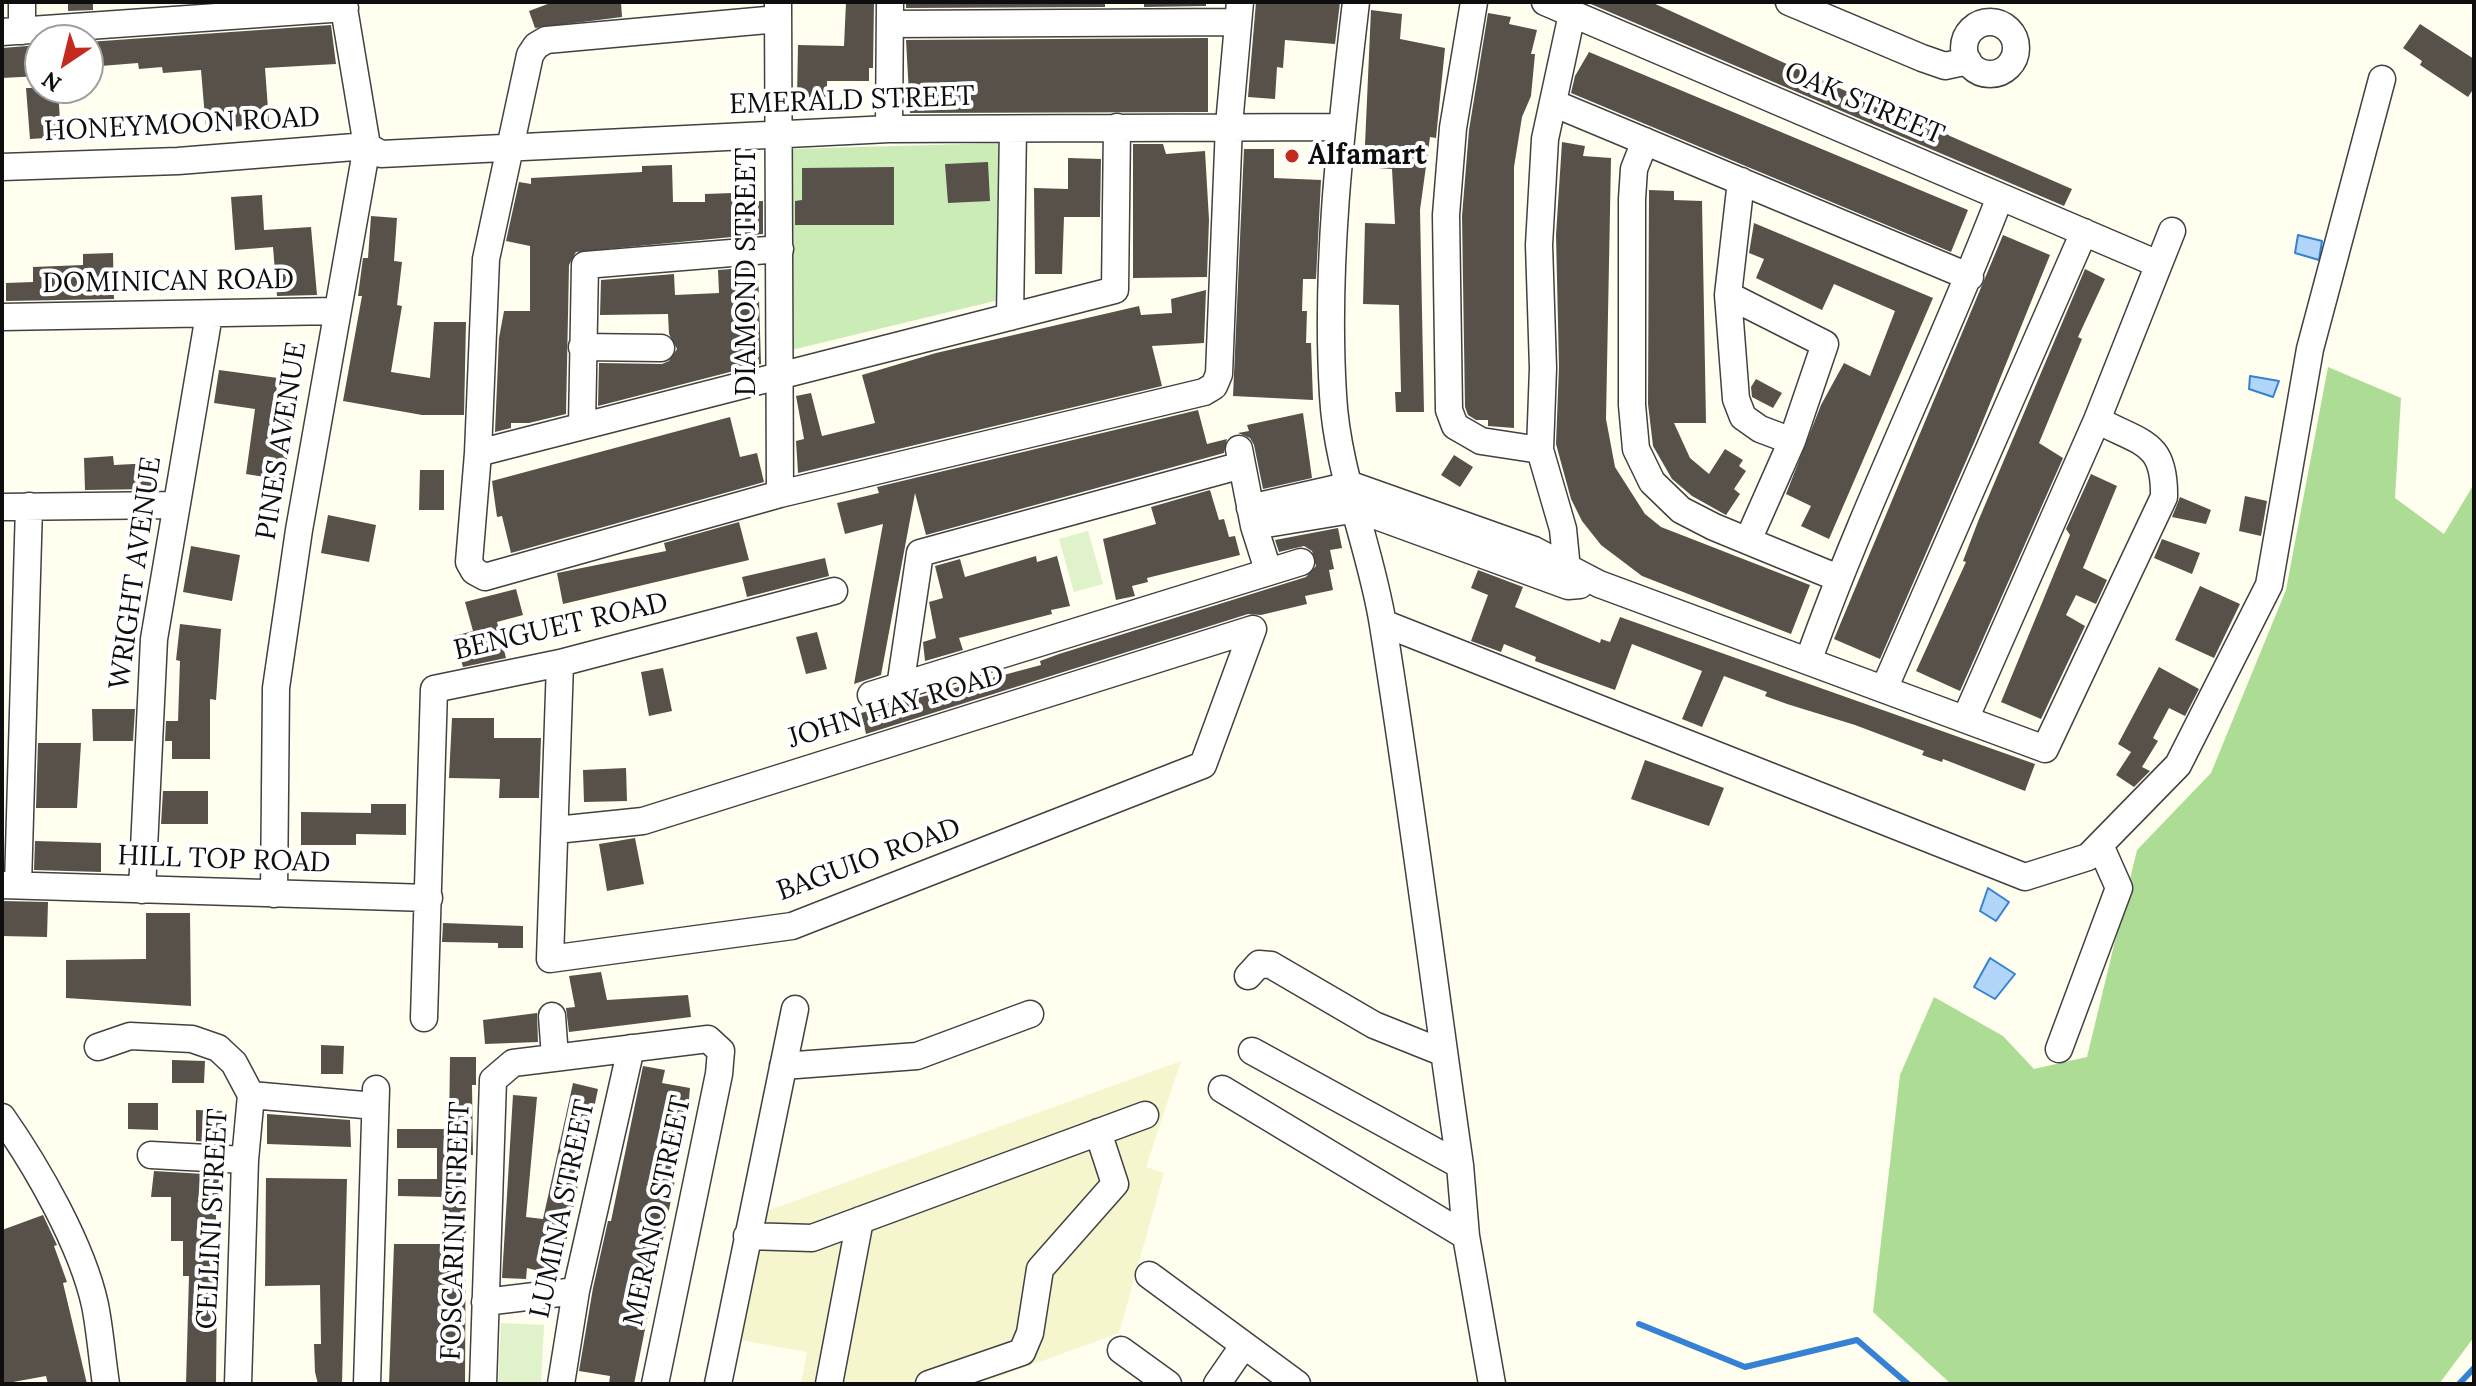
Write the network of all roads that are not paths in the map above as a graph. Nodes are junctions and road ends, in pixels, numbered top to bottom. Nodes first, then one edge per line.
1 (22, 2) edge
2 (1356, 2) edge
3 (1474, 2) edge
4 (1545, 2) edge
5 (1789, 2) edge
6 (344, 5) edge
7 (778, 10) edge
8 (140, 12) edge
9 (1239, 12) edge
10 (891, 13) edge
11 (1572, 14) junction
12 (12, 31) edge
13 (1968, 61) dead end
14 (2382, 79) dead end
15 (1553, 103) junction
16 (1229, 125) junction
17 (1117, 127) junction
18 (1341, 127) junction
19 (889, 129) junction
20 (1013, 129) junction
21 (780, 134) junction
22 (1645, 141) junction
23 (367, 146) junction
24 (507, 149) junction
25 (2, 167) edge
26 (1741, 181) junction
27 (2000, 197) junction
28 (2172, 231) dead end
29 (2084, 232) junction
30 (780, 249) junction
31 (2158, 264) junction
32 (1970, 277) junction
33 (1728, 295) junction
34 (336, 311) junction
35 (209, 315) junction
36 (2, 317) edge
37 (1010, 317) junction
38 (582, 347) junction
39 (661, 348) dead end
40 (778, 376) junction
41 (2097, 420) junction
42 (582, 426) junction
43 (1792, 441) junction
44 (1540, 450) junction
45 (478, 453) junction
46 (780, 494) junction
47 (1354, 497) junction
48 (175, 505) junction
49 (29, 506) junction
50 (2, 507) edge
51 (1252, 517) junction
52 (1749, 538) junction
53 (1301, 562) dead end
54 (1268, 570) junction
55 (1567, 576) junction
56 (1838, 578) junction
57 (834, 591) dead end
58 (1383, 623) junction
59 (1253, 629) joint
60 (1809, 659) junction
61 (560, 663) junction
62 (900, 687) junction
63 (1884, 689) junction
64 (871, 695) dead end
65 (1966, 717) junction
66 (11, 772) edge
67 (556, 830) junction
68 (2100, 845) junction
69 (10, 885) edge
70 (142, 890) junction
71 (274, 894) junction
72 (429, 898) junction
73 (1248, 976) dead end
74 (795, 1009) dead end
75 (1030, 1014) dead end
76 (552, 1016) dead end
77 (424, 1018) dead end
78 (98, 1047) dead end
79 (631, 1048) junction
80 (2059, 1049) dead end
81 (1252, 1051) dead end
82 (1444, 1053) junction
83 (555, 1057) junction
84 (783, 1066) junction
85 (1222, 1089) dead end
86 (251, 1095) junction
87 (1145, 1115) dead end
88 (2, 1117) edge
89 (1098, 1132) junction
90 (151, 1155) dead end
91 (245, 1160) junction
92 (1460, 1165) junction
93 (860, 1220) junction
94 (747, 1236) junction
95 (1466, 1236) junction
96 (1149, 1275) dead end
97 (576, 1291) junction
98 (485, 1302) junction
99 (1244, 1345) junction
100 (1121, 1350) dead end
101 (106, 1384) edge
102 (238, 1384) edge
103 (367, 1384) edge
104 (483, 1384) edge
105 (561, 1384) edge
106 (655, 1384) edge
107 (718, 1384) edge
108 (829, 1384) edge
109 (929, 1384) edge
110 (1168, 1384) edge
111 (1217, 1384) edge
112 (1297, 1384) edge
113 (1492, 1384) edge

1 - 12 street
2 - 18 street
3 - 44 street
4 - 11 street, OAK STREET
5 - 13 street
6 - 8 street
6 - 23 street, PINES AVENUE
7 - 21 street, DIAMOND STREET
7 - 24 street
8 - 12 street
9 - 10 street
9 - 16 street
10 - 19 street
11 - 15 street
11 - 27 street, OAK STREET
14 - 68 street
15 - 22 street
15 - 44 street
16 - 17 street, EMERALD STREET
16 - 18 street, EMERALD STREET
16 - 46 street
17 - 20 street, EMERALD STREET
17 - 37 street
18 - 47 street
19 - 20 street, EMERALD STREET
19 - 21 street, EMERALD STREET
20 - 37 street
21 - 24 street, EMERALD STREET
21 - 30 street, DIAMOND STREET
22 - 26 street
22 - 52 street
23 - 24 street, EMERALD STREET
23 - 25 street, HONEYMOON ROAD
23 - 34 street, PINES AVENUE
24 - 45 street
26 - 32 street
26 - 33 street
27 - 29 street, OAK STREET
27 - 32 street
28 - 31 street
29 - 31 street, OAK STREET
29 - 63 street
30 - 38 street
30 - 40 street, DIAMOND STREET
31 - 41 street
32 - 56 street
33 - 43 street
33 - 43 street
34 - 35 street, DOMINICAN ROAD
34 - 71 street, PINES AVENUE
35 - 36 street, DOMINICAN ROAD
35 - 48 street, WRIGHT AVENUE
37 - 40 street
38 - 39 street
38 - 42 street
40 - 42 street
40 - 46 street, DIAMOND STREET
41 - 65 street
41 - 65 street
42 - 45 street
43 - 52 street
44 - 55 street
45 - 46 street
47 - 51 street
47 - 55 street
47 - 58 street
48 - 49 street
48 - 70 street, WRIGHT AVENUE
49 - 50 street
49 - 66 street
51 - 54 street
51 - 62 street
52 - 56 street
53 - 54 street
54 - 62 street
55 - 60 street
56 - 60 street
57 - 61 street, BENGUET ROAD
58 - 68 street
58 - 82 street
59 - 67 street, JOHN HAY ROAD
59 - 67 street, BAGUIO ROAD
60 - 63 street
61 - 67 street, BAGUIO ROAD
61 - 72 street, BENGUET ROAD
62 - 64 street
63 - 65 street
66 - 69 street
68 - 80 street
69 - 70 street, HILL TOP ROAD
70 - 71 street, HILL TOP ROAD
71 - 72 street, HILL TOP ROAD
72 - 77 street, BENGUET ROAD
73 - 82 street
74 - 84 street
75 - 84 street
76 - 83 street
78 - 86 street, CELLINI STREET
79 - 83 street
79 - 97 street, LUMINA STREET
79 - 106 street, MERANO STREET
81 - 92 street
82 - 92 street
83 - 98 street, FOSCARINI STREET
84 - 94 street
85 - 95 street
86 - 91 street, CELLINI STREET
86 - 103 street
87 - 89 street
88 - 101 street
89 - 93 street
89 - 109 street
90 - 91 street
91 - 102 street, CELLINI STREET
92 - 95 street
93 - 94 street
93 - 108 street
94 - 107 street
95 - 113 street
96 - 99 street
97 - 98 street
97 - 105 street, LUMINA STREET
98 - 104 street, FOSCARINI STREET
99 - 111 street
99 - 112 street
100 - 110 street

